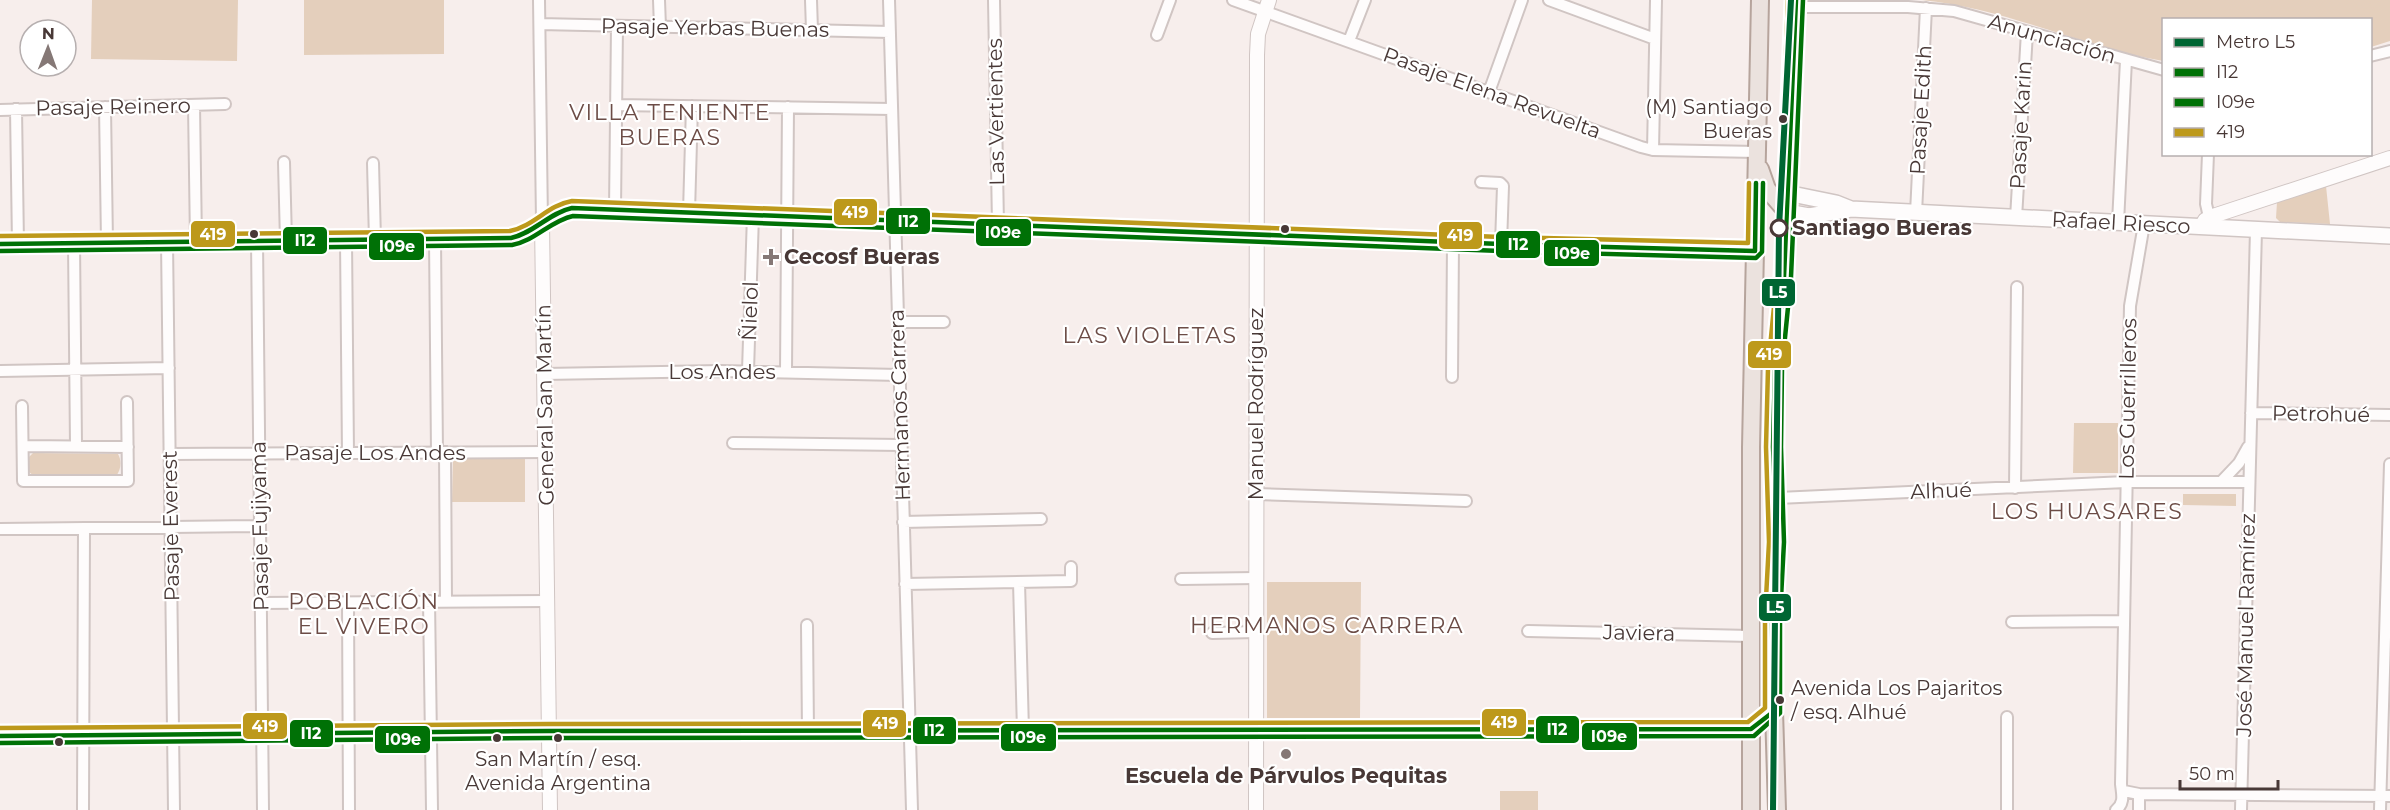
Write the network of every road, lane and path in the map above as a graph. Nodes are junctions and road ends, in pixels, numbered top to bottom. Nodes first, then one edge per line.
1 (539, 0) edge
2 (660, 0) edge
3 (811, 0) edge
4 (889, 0) edge
5 (994, 0) edge
6 (1170, 0) edge
7 (1233, 0) edge
8 (1365, 0) edge
9 (1522, 0) edge
10 (1550, 0) edge
11 (1656, 0) edge
12 (1760, 0) edge
13 (1796, 4) edge
14 (1267, 6) edge
15 (1926, 8) junction
16 (540, 24) junction
17 (616, 26) junction
18 (660, 27) junction
19 (812, 30) junction
20 (890, 32) junction
21 (2027, 32) junction
22 (1157, 35) dead end
23 (1655, 39) junction
24 (1349, 41) junction
25 (2390, 51) edge
26 (2372, 56) edge
27 (2126, 60) junction
28 (2162, 70) edge
29 (1489, 92) junction
30 (225, 104) dead end
31 (194, 105) junction
32 (616, 105) junction
33 (692, 106) junction
34 (105, 107) junction
35 (788, 107) junction
36 (892, 109) junction
37 (0, 110) edge
38 (16, 110) junction
39 (1653, 150) junction
40 (1757, 154) junction
41 (2208, 156) edge
42 (2390, 158) edge
43 (284, 162) dead end
44 (373, 162) dead end
45 (1481, 182) dead end
46 (1787, 194) junction
47 (615, 209) junction
48 (1851, 209) junction
49 (689, 212) junction
50 (1786, 212) junction
51 (1916, 213) junction
52 (753, 215) junction
53 (788, 217) junction
54 (2016, 218) junction
55 (894, 220) junction
56 (542, 222) junction
57 (2205, 222) junction
58 (2118, 223) junction
59 (998, 224) junction
60 (2144, 224) junction
61 (2256, 230) junction
62 (1256, 234) junction
63 (2390, 236) edge
64 (435, 239) junction
65 (346, 240) junction
66 (375, 240) junction
67 (257, 241) junction
68 (286, 241) junction
69 (167, 242) junction
70 (196, 242) junction
71 (1453, 242) junction
72 (74, 243) junction
73 (107, 243) junction
74 (0, 244) edge
75 (18, 244) junction
76 (1501, 244) junction
77 (1755, 250) junction
78 (2017, 287) dead end
79 (898, 322) junction
80 (944, 322) dead end
81 (169, 368) junction
82 (76, 370) junction
83 (0, 371) edge
84 (748, 371) junction
85 (786, 372) junction
86 (544, 374) junction
87 (899, 375) junction
88 (1452, 377) dead end
89 (127, 402) dead end
90 (22, 406) dead end
91 (2251, 413) junction
92 (2390, 415) edge
93 (2250, 441) junction
94 (733, 443) dead end
95 (901, 445) junction
96 (23, 446) junction
97 (76, 446) junction
98 (128, 447) junction
99 (545, 452) junction
100 (348, 453) junction
101 (441, 453) junction
102 (170, 454) junction
103 (259, 454) junction
104 (2390, 464) edge
105 (2126, 482) junction
106 (2221, 482) junction
107 (2249, 482) junction
108 (2015, 488) junction
109 (1256, 494) junction
110 (1777, 498) junction
111 (1466, 501) dead end
112 (1041, 519) dead end
113 (903, 522) junction
114 (260, 526) junction
115 (171, 527) junction
116 (84, 528) junction
117 (0, 529) edge
118 (1071, 567) dead end
119 (1251, 578) junction
120 (1181, 579) dead end
121 (1019, 582) junction
122 (905, 584) junction
123 (429, 601) junction
124 (446, 601) junction
125 (547, 601) junction
126 (348, 602) junction
127 (261, 603) junction
128 (2123, 621) junction
129 (2012, 622) dead end
130 (807, 625) dead end
131 (1528, 631) dead end
132 (1256, 632) junction
133 (1212, 633) dead end
134 (1751, 636) junction
135 (1773, 712) junction
136 (2007, 717) dead end
137 (1751, 729) junction
138 (1256, 730) junction
139 (549, 731) junction
140 (1023, 731) junction
141 (431, 732) junction
142 (808, 732) junction
143 (910, 732) junction
144 (349, 733) junction
145 (262, 734) junction
146 (82, 735) junction
147 (174, 735) junction
148 (0, 736) edge
149 (2124, 791) junction
150 (2139, 794) junction
151 (2241, 794) junction
152 (2385, 796) edge
153 (83, 810) edge
154 (174, 810) edge
155 (263, 810) edge
156 (349, 810) edge
157 (432, 810) edge
158 (550, 810) edge
159 (912, 810) edge
160 (1256, 810) edge
161 (1751, 810) edge
162 (1777, 810) edge
163 (2007, 810) edge
164 (2116, 810) edge
165 (2139, 810) edge
166 (2241, 810) edge
167 (2379, 810) edge

1 - 16 street, General San Martín
2 - 18 street
3 - 19 street
4 - 20 street, Hermanos Carrera
5 - 59 street, Las Vertientes
6 - 22 street
7 - 14 street, Pasaje Elena Revuelta
8 - 24 street
9 - 29 street
10 - 23 street
11 - 23 street
12 - 40 main road
13 - 15 street, Anunciación
13 - 46 main road
14 - 24 street, Pasaje Elena Revuelta
14 - 62 street, Manuel Rodríguez
15 - 21 street, Anunciación
15 - 51 street, Pasaje Edith
16 - 17 street, Pasaje Yerbas Buenas
16 - 56 street, General San Martín
17 - 18 street, Pasaje Yerbas Buenas
17 - 32 street
18 - 19 street, Pasaje Yerbas Buenas
19 - 20 street, Pasaje Yerbas Buenas
20 - 36 street, Hermanos Carrera
21 - 27 street, Anunciación
21 - 54 street, Pasaje Karin
23 - 39 street
24 - 29 street, Pasaje Elena Revuelta
25 - 26 street
27 - 28 street, Anunciación
27 - 58 street
29 - 39 street, Pasaje Elena Revuelta
30 - 31 street, Pasaje Reinero
31 - 34 street, Pasaje Reinero
31 - 70 street
32 - 33 street
32 - 47 street
33 - 35 street
33 - 49 street
34 - 38 street, Pasaje Reinero
34 - 73 street
35 - 36 street
35 - 53 street
36 - 55 street, Hermanos Carrera
37 - 38 street, Pasaje Reinero
38 - 75 street
39 - 40 street, Pasaje Elena Revuelta
40 - 50 main road
40 - 77 main road
41 - 57 street
42 - 57 street
43 - 68 street
44 - 66 street
45 - 76 street
46 - 48 main road, Rafael Riesco
46 - 50 main road
47 - 49 main road
47 - 56 main road
48 - 50 main road, Rafael Riesco
48 - 51 main road, Rafael Riesco
49 - 52 main road
50 - 110 main road
51 - 54 main road, Rafael Riesco
52 - 53 main road
52 - 84 street, Ñielol
53 - 55 main road
53 - 85 street
54 - 58 main road, Rafael Riesco
55 - 59 main road
55 - 79 street, Hermanos Carrera
56 - 64 main road
56 - 86 street, General San Martín
57 - 60 main road, Rafael Riesco
57 - 61 main road, Rafael Riesco
58 - 60 main road, Rafael Riesco
59 - 62 main road
60 - 105 street, Los Guerrilleros
61 - 63 main road, Rafael Riesco
61 - 91 street, José Manuel Ramírez
62 - 71 main road
62 - 109 street, Manuel Rodríguez
64 - 66 main road
64 - 101 street
65 - 66 main road
65 - 68 main road
65 - 100 street
67 - 68 main road
67 - 70 main road
67 - 103 street, Pasaje Fujiyama
69 - 70 main road
69 - 73 main road
69 - 81 street, Pasaje Everest
71 - 76 main road
71 - 88 street
72 - 73 main road
72 - 75 main road
72 - 82 street
74 - 75 main road
76 - 77 main road
77 - 134 main road
78 - 108 street
79 - 80 street
79 - 87 street, Hermanos Carrera
81 - 82 street
81 - 102 street, Pasaje Everest
82 - 83 street
82 - 97 street
84 - 85 street, Los Andes
84 - 86 street, Los Andes
85 - 87 street, Los Andes
86 - 99 street, General San Martín
87 - 95 street, Hermanos Carrera
89 - 98 street
90 - 96 street
91 - 92 street, Petrohué
91 - 93 street, José Manuel Ramírez
93 - 106 street, José Manuel Ramírez
93 - 107 street, José Manuel Ramírez
94 - 95 street
95 - 113 street, Hermanos Carrera
96 - 97 street
96 - 98 street
97 - 98 street
99 - 101 street, Pasaje Los Andes
99 - 125 street, General San Martín
100 - 101 street, Pasaje Los Andes
100 - 103 street, Pasaje Los Andes
101 - 124 street
102 - 103 street, Pasaje Los Andes
102 - 115 street, Pasaje Everest
103 - 114 street, Pasaje Fujiyama
104 - 152 street
105 - 106 street, Alhué
105 - 108 street, Alhué
105 - 128 street, Los Guerrilleros
106 - 107 street, Alhué
107 - 151 street, José Manuel Ramírez
108 - 110 street, Alhué
109 - 111 street
109 - 119 street, Manuel Rodríguez
110 - 135 main road
112 - 113 street
113 - 122 street, Hermanos Carrera
114 - 115 street
114 - 127 street, Pasaje Fujiyama
115 - 116 street
115 - 147 street, Pasaje Everest
116 - 117 street
116 - 146 street
118 - 121 street
119 - 120 street
119 - 132 street, Manuel Rodríguez
121 - 122 street
121 - 140 street
122 - 143 street, Hermanos Carrera
123 - 124 street
123 - 126 street
123 - 141 street
124 - 125 street
125 - 139 street, General San Martín
126 - 127 street
126 - 144 street
127 - 145 street, Pasaje Fujiyama
128 - 129 street
128 - 149 street, Los Guerrilleros
130 - 142 street
131 - 134 street, Javiera
132 - 133 street
132 - 138 street, Manuel Rodríguez
134 - 137 main road
135 - 137 main road
135 - 162 main road
136 - 163 street
137 - 138 main road
137 - 161 main road
138 - 140 main road
138 - 160 street, Manuel Rodríguez
139 - 141 main road
139 - 142 main road
139 - 158 street, General San Martín
140 - 143 main road
141 - 144 main road
141 - 157 street
142 - 143 main road
143 - 159 street, Hermanos Carrera
144 - 145 main road
144 - 156 street
145 - 147 main road
145 - 155 street, Pasaje Fujiyama
146 - 147 main road
146 - 148 main road
146 - 153 street
147 - 154 street, Pasaje Everest
149 - 150 street
149 - 164 street
150 - 151 street
150 - 165 street
151 - 152 street
151 - 166 street, José Manuel Ramírez
152 - 167 street

